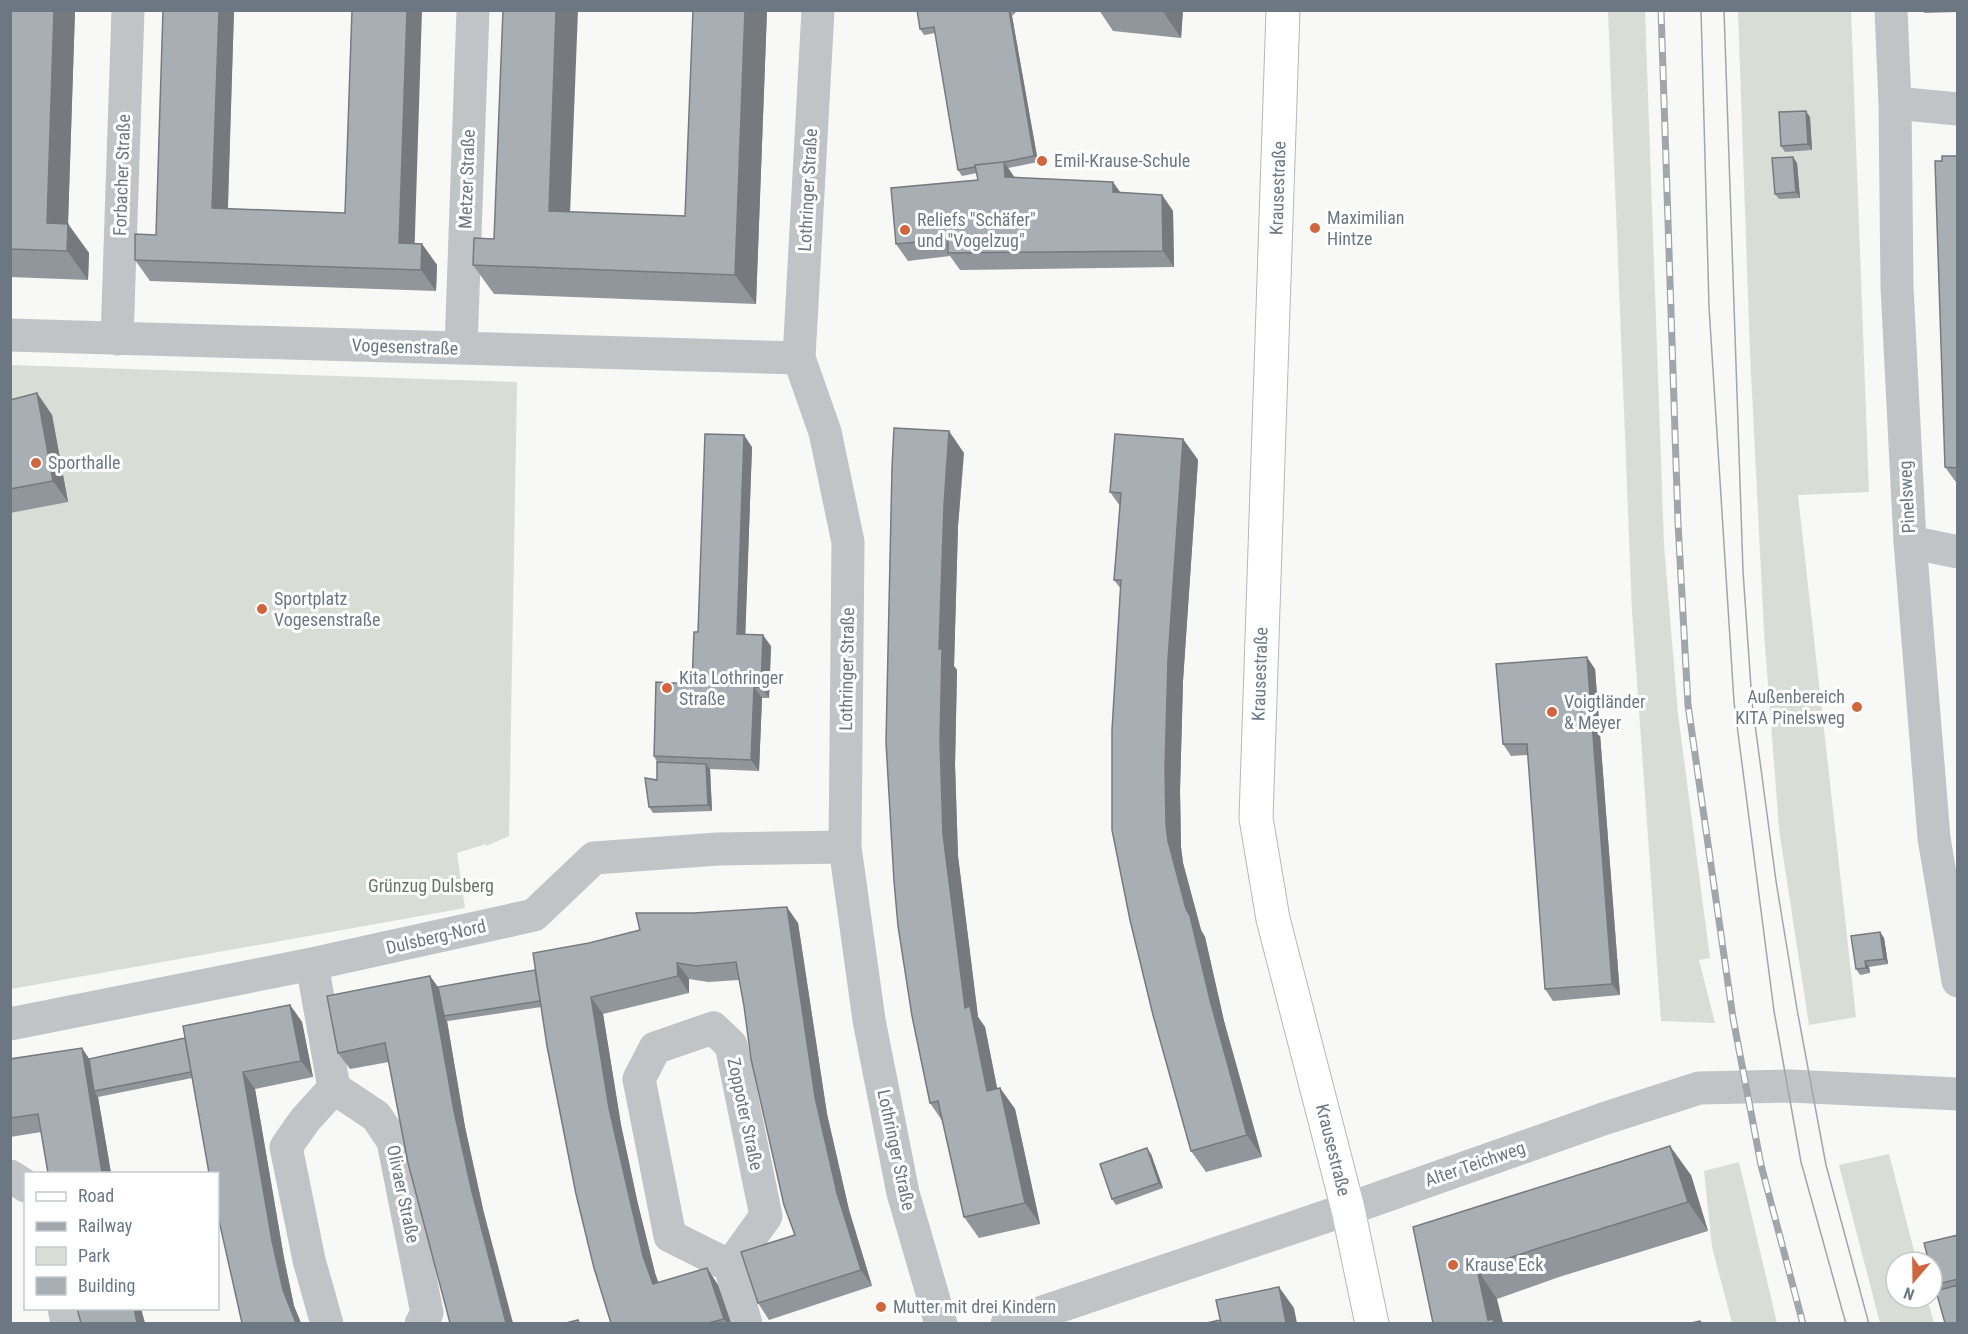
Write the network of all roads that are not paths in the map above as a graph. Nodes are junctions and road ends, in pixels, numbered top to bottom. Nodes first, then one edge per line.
1 (128, 10) edge
2 (473, 10) edge
3 (818, 10) edge
4 (1283, 10) edge
5 (1891, 10) edge
6 (1895, 103) junction
7 (1958, 110) edge
8 (10, 335) edge
9 (117, 339) junction
10 (461, 348) junction
11 (799, 358) junction
12 (1910, 542) junction
13 (1958, 552) edge
14 (845, 847) junction
15 (312, 964) junction
16 (1958, 981) edge
17 (10, 1024) edge
18 (334, 1089) junction
19 (1958, 1094) edge
20 (10, 1176) edge
21 (24, 1185) edge
22 (1348, 1209) junction
23 (730, 1266) junction
24 (327, 1323) edge
25 (422, 1323) edge
26 (746, 1323) edge
27 (941, 1323) edge
28 (1007, 1323) edge
29 (1372, 1323) edge

1 - 9 street, Forbacher Straße
2 - 10 street, Metzer Straße
3 - 11 street, Lothringer Straße
4 - 22 main road, Krausestraße
5 - 6 street, Pinelsweg
6 - 7 street
6 - 12 street, Pinelsweg
8 - 9 street, Vogesenstraße
9 - 10 street, Vogesenstraße
10 - 11 street, Vogesenstraße
11 - 14 street, Lothringer Straße
12 - 13 street
12 - 16 street, Pinelsweg
14 - 15 street, Dulsberg-Nord
14 - 27 street, Lothringer Straße
15 - 17 street, Dulsberg-Nord
15 - 18 street
18 - 24 street
18 - 25 street, Olivaer Straße
19 - 22 street, Alter Teichweg
20 - 21 street
22 - 28 street, Alter Teichweg
22 - 29 main road, Krausestraße
23 - 23 street, Zoppoter Straße
23 - 26 street

